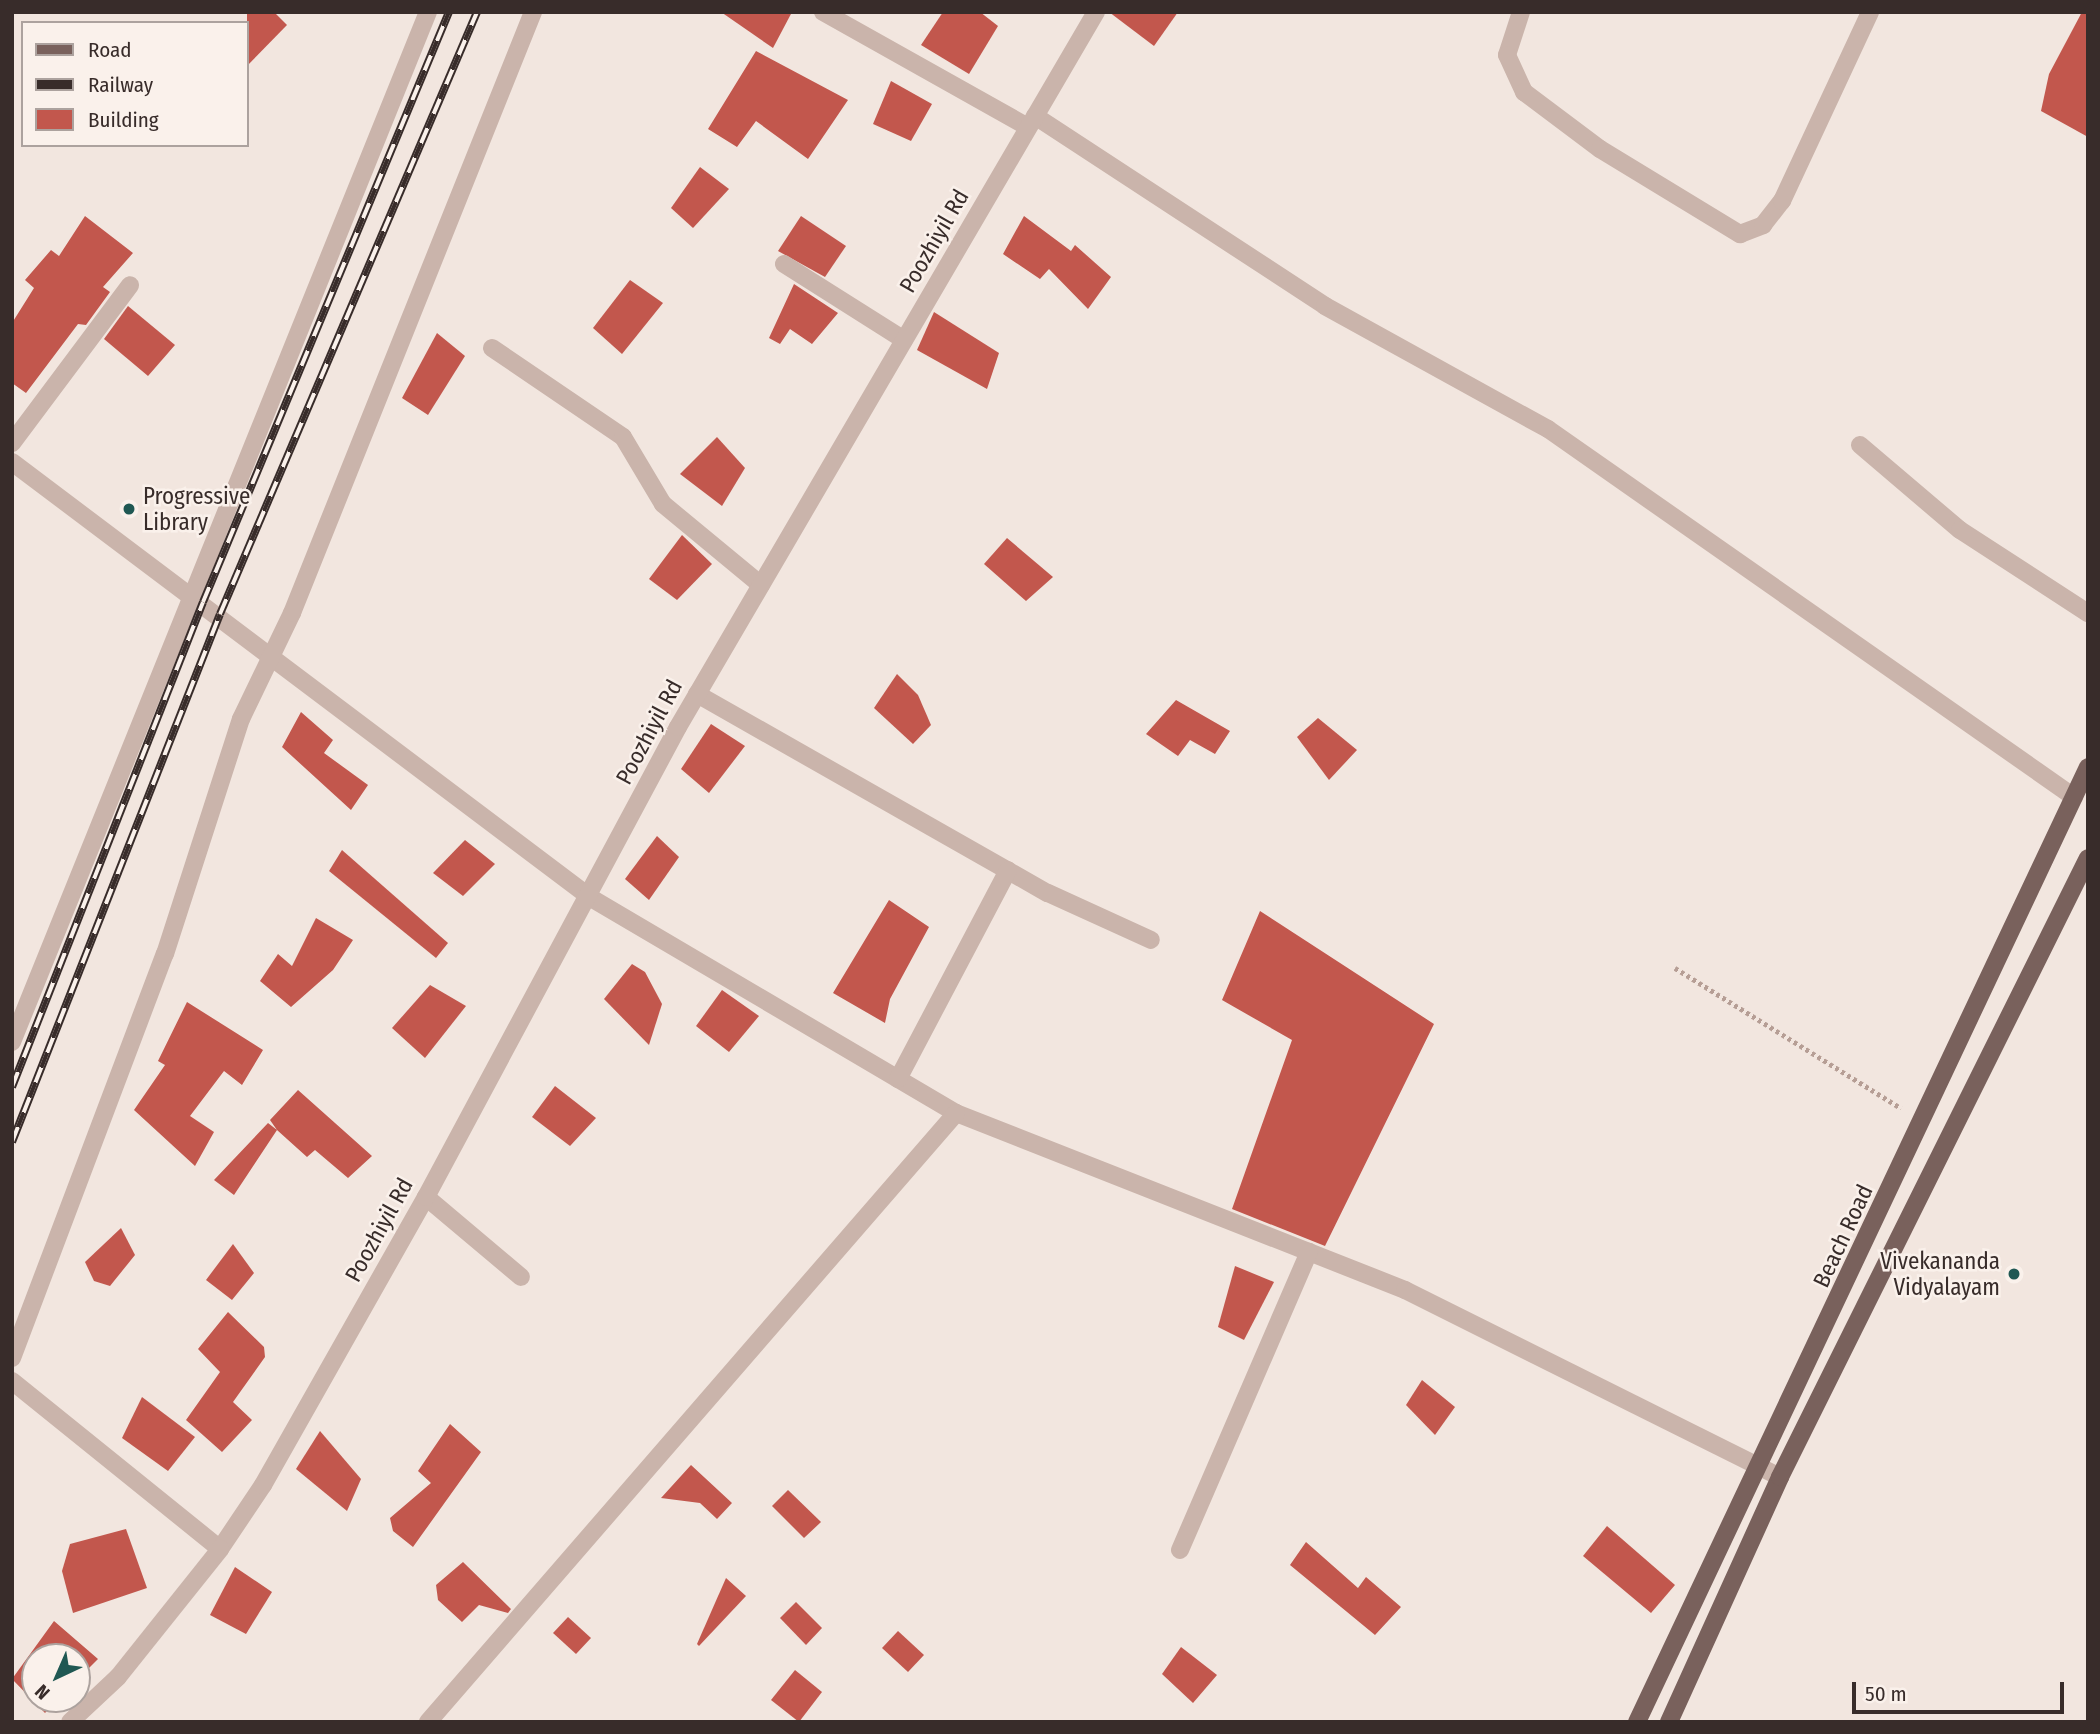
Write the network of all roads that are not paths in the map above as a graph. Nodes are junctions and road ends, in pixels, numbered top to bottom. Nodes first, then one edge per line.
1 (428, 12) edge
2 (533, 12) edge
3 (822, 12) edge
4 (1096, 12) edge
5 (1521, 12) edge
6 (1870, 12) edge
7 (1032, 121) junction
8 (785, 264) dead end
9 (130, 285) dead end
10 (904, 340) junction
11 (492, 348) dead end
12 (12, 443) edge
13 (1860, 445) dead end
14 (12, 462) edge
15 (761, 585) junction
16 (191, 591) junction
17 (2088, 613) edge
18 (270, 652) junction
19 (696, 694) junction
20 (2088, 767) edge
21 (2074, 797) junction
22 (2088, 858) edge
23 (1008, 870) junction
24 (591, 898) junction
25 (1151, 940) dead end
26 (12, 1042) edge
27 (898, 1079) junction
28 (956, 1113) junction
29 (426, 1197) junction
30 (1309, 1252) junction
31 (521, 1277) dead end
32 (12, 1359) edge
33 (12, 1381) edge
34 (1761, 1465) junction
35 (1780, 1477) junction
36 (220, 1549) junction
37 (1180, 1549) dead end
38 (70, 1722) edge
39 (428, 1722) edge
40 (1637, 1722) edge
41 (1669, 1722) edge

1 - 16 street
2 - 18 street
3 - 7 street
4 - 7 street, Poozhiyil Rd
5 - 6 street
7 - 10 street, Poozhiyil Rd
7 - 21 street
8 - 10 street
9 - 12 street
10 - 15 street, Poozhiyil Rd
11 - 15 street
13 - 17 street
14 - 16 street
15 - 19 street, Poozhiyil Rd
16 - 18 street
16 - 26 street
18 - 24 street
18 - 32 street
19 - 23 street
19 - 24 street, Poozhiyil Rd
20 - 21 main road, Beach Road
21 - 34 main road, Beach Road
22 - 35 main road
23 - 25 street
23 - 27 street
24 - 27 street
24 - 29 street, Poozhiyil Rd
27 - 28 street
28 - 30 street
28 - 39 street
29 - 31 street
29 - 36 street, Poozhiyil Rd
30 - 34 street
30 - 37 street
33 - 36 street
34 - 35 street
34 - 40 main road, Beach Road
35 - 41 main road
36 - 38 street, Poozhiyil Rd

